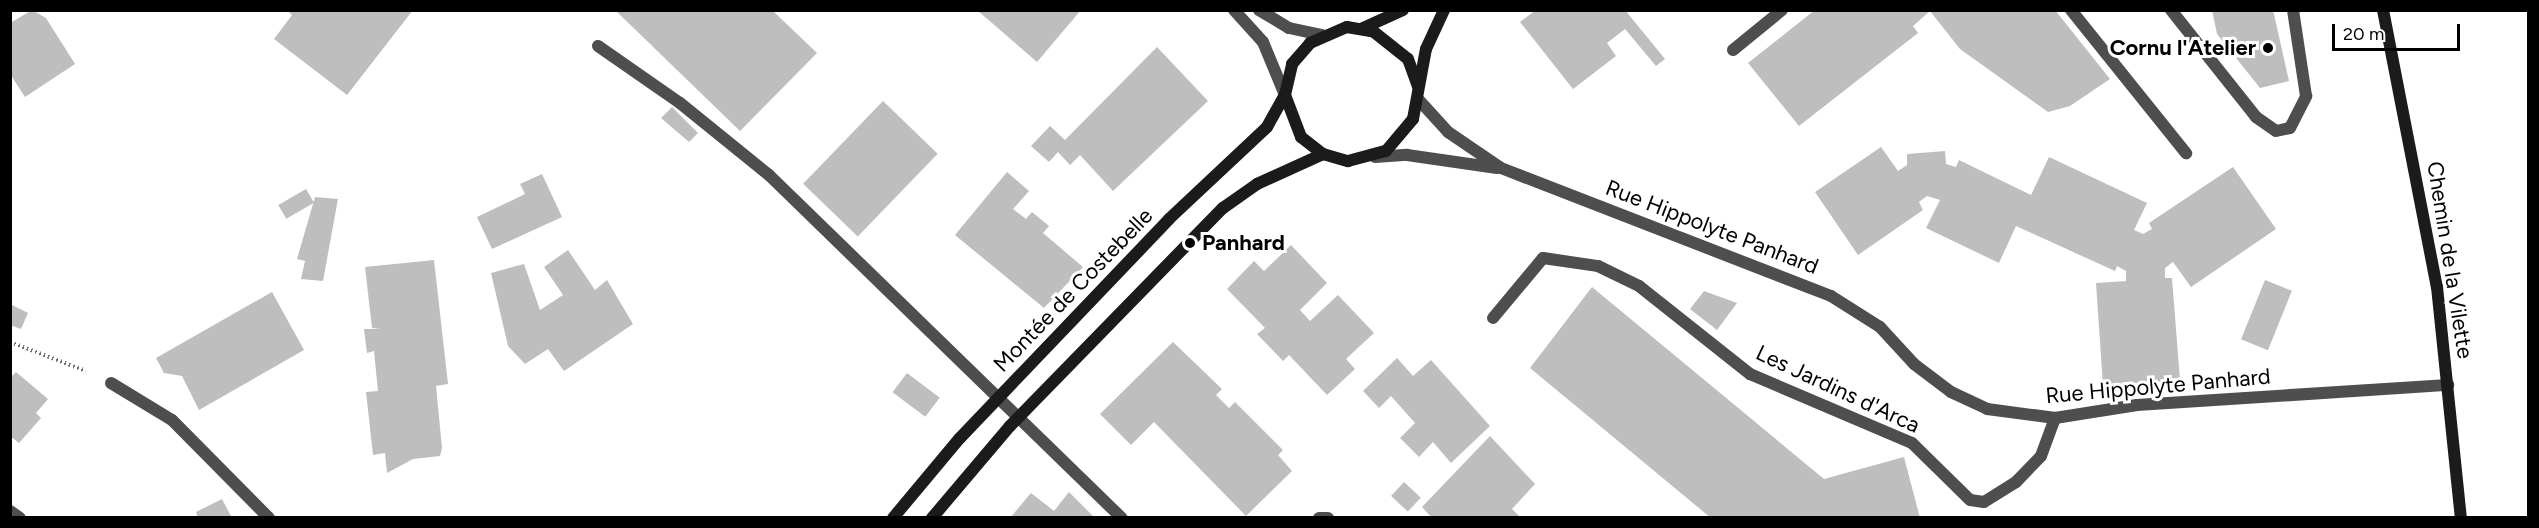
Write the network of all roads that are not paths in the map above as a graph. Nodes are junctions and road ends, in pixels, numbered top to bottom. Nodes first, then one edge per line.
1 (1234, 10) edge
2 (1259, 10) edge
3 (1403, 10) edge
4 (1444, 10) edge
5 (1782, 10) edge
6 (2071, 10) edge
7 (2171, 10) edge
8 (2293, 10) edge
9 (2383, 10) edge
10 (1361, 29) junction
11 (1322, 35) junction
12 (598, 46) dead end
13 (1733, 50) dead end
14 (1418, 93) junction
15 (1285, 95) junction
16 (2186, 153) dead end
17 (1323, 154) junction
18 (1372, 157) junction
19 (1502, 168) junction
20 (1493, 318) dead end
21 (111, 383) road end
22 (2448, 385) junction
23 (1001, 396) junction
24 (1021, 415) junction
25 (2055, 418) junction
26 (10, 511) edge
27 (20, 518) edge
28 (269, 518) edge
29 (893, 518) edge
30 (932, 518) edge
31 (1122, 518) edge
32 (1319, 518) edge
33 (1328, 518) edge
34 (2461, 518) edge

1 - 15 street
2 - 11 street
3 - 10 main road
4 - 14 main road
5 - 13 street
6 - 16 street
7 - 8 street
9 - 22 main road, Chemin de la Vilette
10 - 11 main road
10 - 14 main road
11 - 15 main road, Montée de Costebelle
12 - 23 street
14 - 18 main road
14 - 19 street, Rue Hippolyte Panhard
15 - 17 main road
15 - 23 main road, Montée de Costebelle
17 - 18 main road
17 - 24 main road
18 - 19 street, Rue Hippolyte Panhard
19 - 25 street, Rue Hippolyte Panhard
20 - 25 street, Les Jardins d'Arca
21 - 28 street
22 - 25 street, Rue Hippolyte Panhard
22 - 34 main road, Chemin de la Vilette
23 - 24 street
23 - 29 main road, Montée de Costebelle
24 - 30 main road
24 - 31 street
26 - 27 street
32 - 33 street

